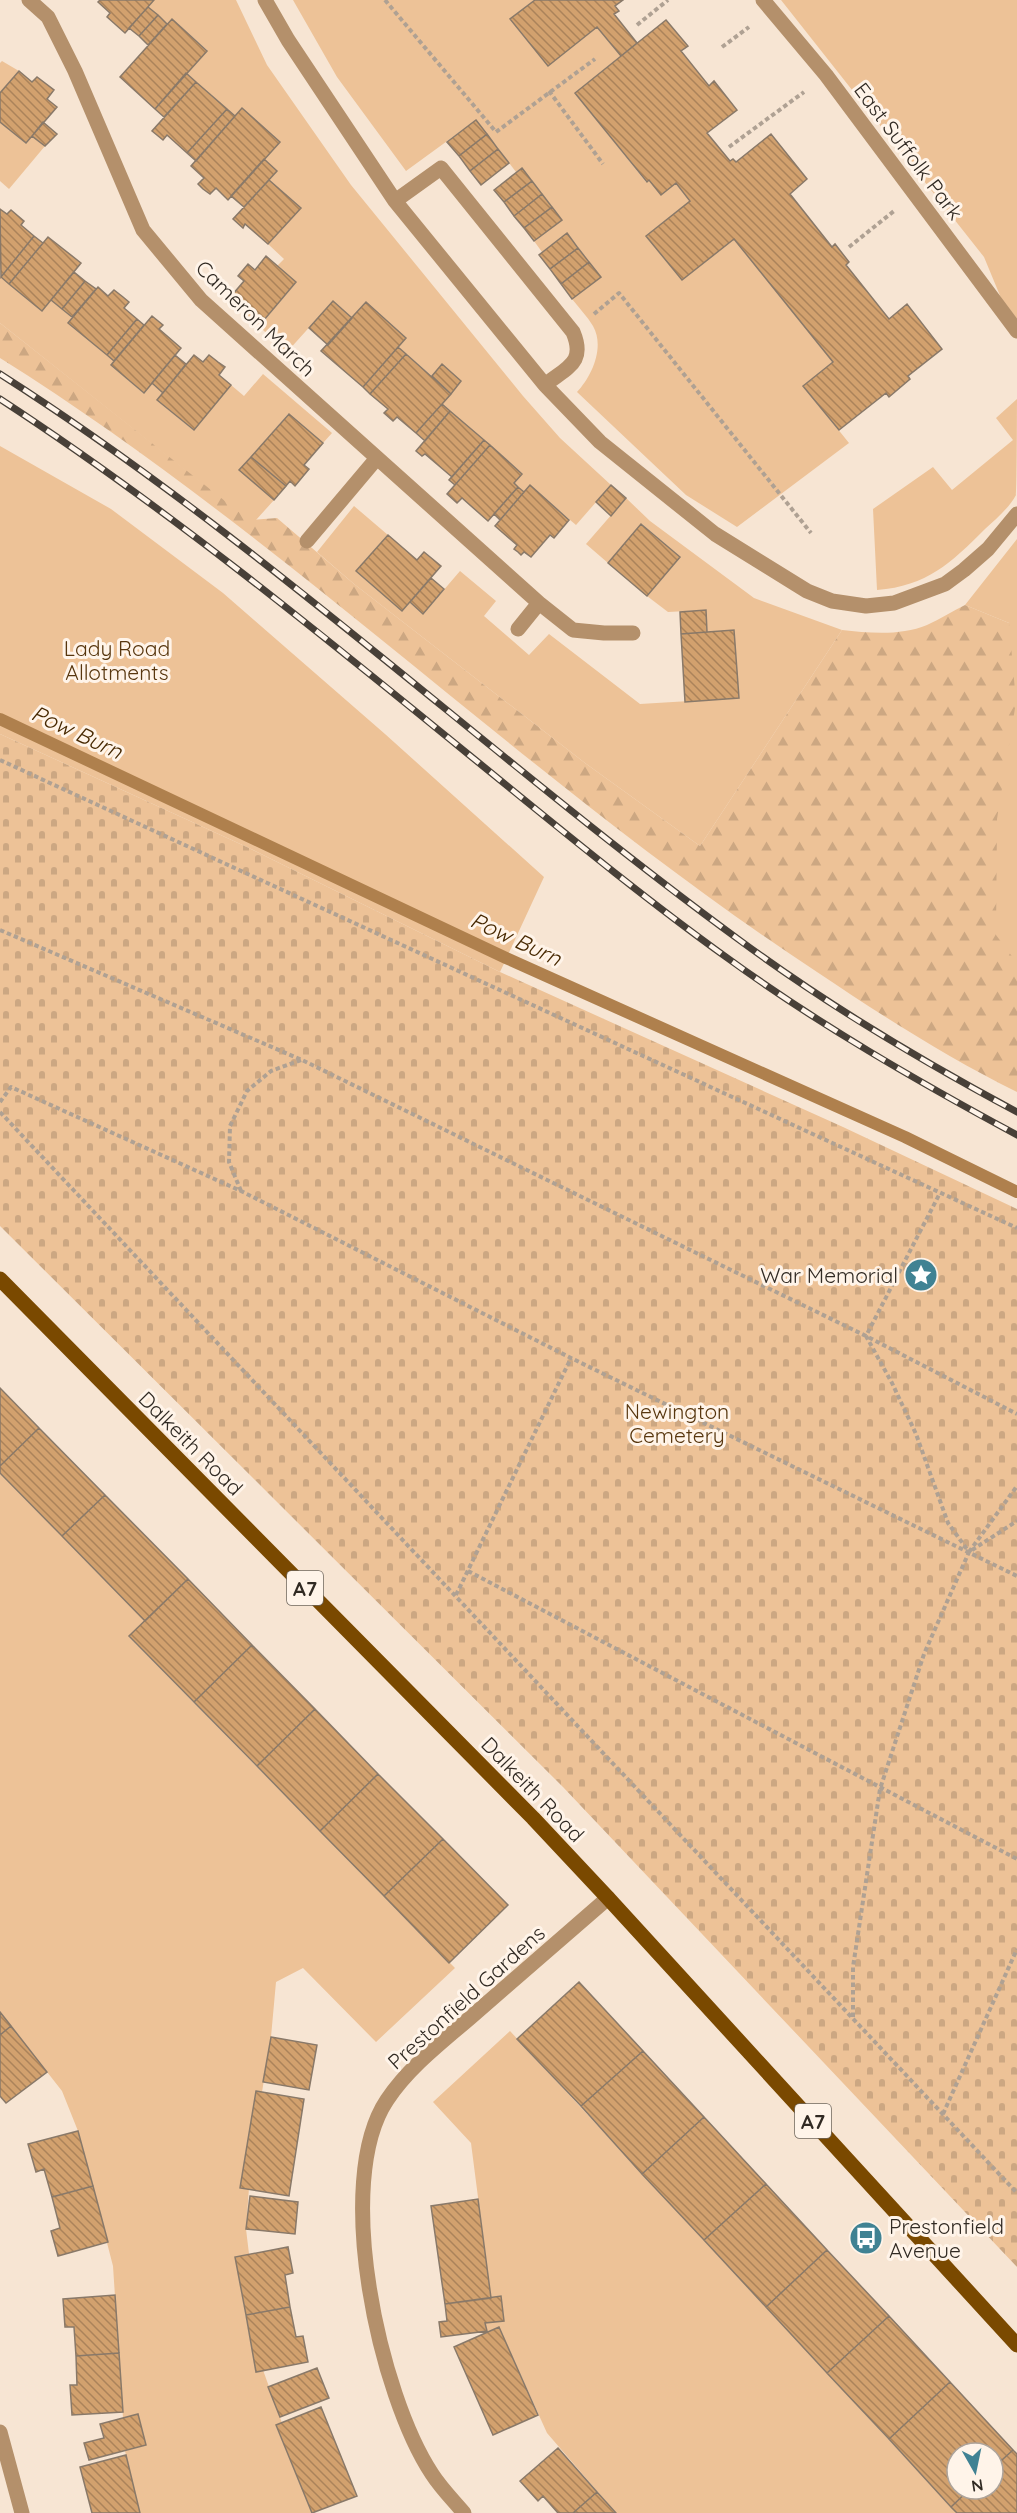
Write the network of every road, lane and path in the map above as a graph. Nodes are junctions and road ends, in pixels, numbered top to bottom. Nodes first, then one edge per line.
1 (29, 0) edge
2 (264, 0) edge
3 (385, 0) edge
4 (668, 0) edge
5 (763, 0) edge
6 (637, 25) dead end
7 (595, 59) dead end
8 (826, 75) junction
9 (549, 92) junction
10 (729, 147) dead end
11 (603, 164) dead end
12 (915, 194) junction
13 (395, 201) junction
14 (849, 247) dead end
15 (619, 293) dead end
16 (1017, 331) edge
17 (545, 385) junction
18 (377, 459) junction
19 (1017, 514) edge
20 (811, 533) dead end
21 (307, 541) dead end
22 (539, 603) junction
23 (518, 629) dead end
24 (633, 633) dead end
25 (0, 760) edge
26 (0, 930) edge
27 (302, 1060) junction
28 (0, 1102) edge
29 (0, 1112) edge
30 (241, 1191) junction
31 (940, 1193) junction
32 (1017, 1228) edge
33 (0, 1279) edge
34 (866, 1336) junction
35 (571, 1358) junction
36 (1017, 1414) edge
37 (1017, 1486) edge
38 (1017, 1521) edge
39 (969, 1552) junction
40 (468, 1571) junction
41 (1017, 1576) edge
42 (456, 1595) junction
43 (880, 1788) junction
44 (1017, 1859) edge
45 (609, 1898) junction
46 (1017, 1949) edge
47 (853, 2018) junction
48 (943, 2114) junction
49 (1017, 2193) edge
50 (1017, 2345) edge
51 (0, 2432) edge
52 (22, 2513) edge
53 (464, 2513) edge

1 - 18 street, Cameron March
2 - 13 street
3 - 9 path
4 - 6 path
5 - 8 street, East Suffolk Park
7 - 9 path
8 - 10 path
8 - 12 street, East Suffolk Park
9 - 11 path
12 - 14 path
12 - 16 street, East Suffolk Park
13 - 17 street
13 - 17 street
15 - 20 path
17 - 19 street
18 - 21 street
18 - 22 street, Cameron March
22 - 23 street
22 - 24 street, Cameron March
25 - 31 path
26 - 27 path
27 - 30 path
27 - 34 path
28 - 30 path
29 - 42 path
30 - 35 path
31 - 32 path
31 - 34 path
33 - 45 main road, Dalkeith Road / A7
34 - 36 path
34 - 39 path
35 - 39 path
35 - 40 path
37 - 39 path
38 - 39 path
39 - 41 path
39 - 43 path
40 - 42 path
40 - 43 path
42 - 47 path
43 - 44 path
43 - 47 path
45 - 50 main road, Dalkeith Road / A7
45 - 53 street, Prestonfield Gardens
46 - 48 path
47 - 48 path
48 - 49 path
51 - 52 street

